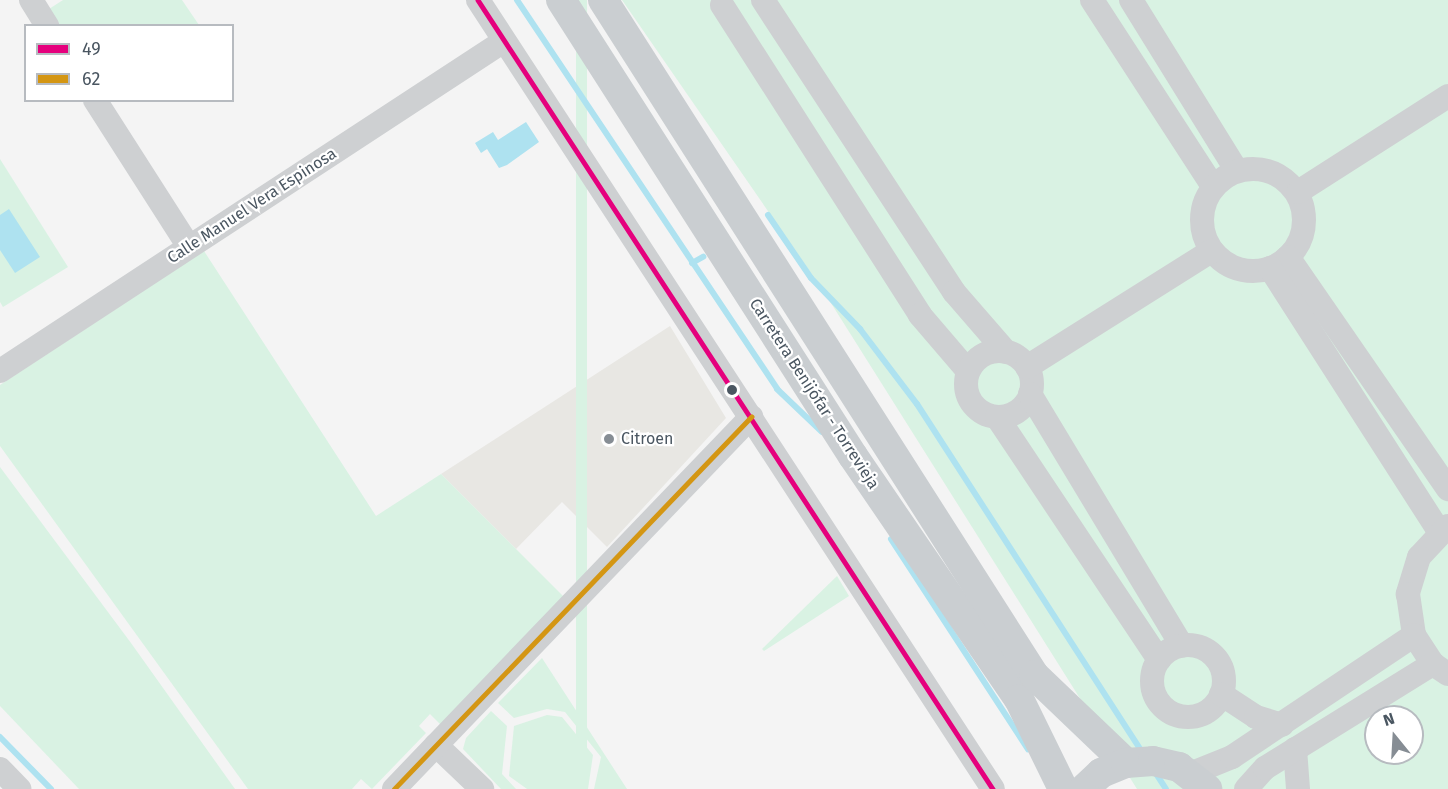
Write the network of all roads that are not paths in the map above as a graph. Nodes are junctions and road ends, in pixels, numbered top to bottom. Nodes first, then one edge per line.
1 (31, 0) edge
2 (478, 0) edge
3 (561, 0) edge
4 (603, 0) edge
5 (748, 0) edge
6 (763, 0) edge
7 (1092, 0) edge
8 (1131, 0) edge
9 (717, 3) edge
10 (46, 24) edge
11 (504, 40) junction
12 (1448, 96) edge
13 (96, 102) edge
14 (1237, 171) junction
15 (1214, 186) junction
16 (1298, 192) junction
17 (189, 247) junction
18 (1211, 250) junction
19 (1279, 263) junction
20 (1006, 352) junction
21 (1028, 367) junction
22 (0, 371) edge
23 (968, 371) junction
24 (1030, 394) junction
25 (751, 417) junction
26 (997, 417) junction
27 (1448, 489) edge
28 (1444, 530) edge
29 (1414, 634) junction
30 (1182, 646) junction
31 (1159, 660) junction
32 (1440, 669) edge
33 (1221, 694) junction
34 (1282, 725) junction
35 (436, 745) junction
36 (1295, 749) junction
37 (1126, 763) junction
38 (0, 769) edge
39 (1198, 782) edge
40 (19, 789) edge
41 (394, 789) edge
42 (482, 789) edge
43 (993, 789) edge
44 (1063, 789) edge
45 (1084, 789) edge
46 (1246, 789) edge
47 (1298, 789) edge

1 - 10 street
2 - 11 street
3 - 44 main road, Carretera Benijófar - Torrevieja
4 - 37 main road
5 - 9 street
6 - 20 street
7 - 15 street
8 - 14 street
9 - 23 street
11 - 17 street, Calle Manuel Vera Espinosa
11 - 25 street
12 - 16 street
13 - 17 street
14 - 15 street
14 - 16 street
15 - 18 street
16 - 19 street
17 - 22 street, Calle Manuel Vera Espinosa
18 - 19 street
18 - 21 street
19 - 27 street
19 - 28 street
20 - 21 street
20 - 23 street
21 - 24 street
23 - 26 street
24 - 26 street
24 - 30 street
25 - 35 street
25 - 43 street
26 - 31 street
28 - 29 street
29 - 32 street
29 - 34 street
30 - 31 street
30 - 33 street
31 - 33 street
32 - 36 street
33 - 34 street
34 - 39 street
35 - 41 street
35 - 42 street
36 - 46 street
36 - 47 street
37 - 39 main road
37 - 45 main road
38 - 40 street

